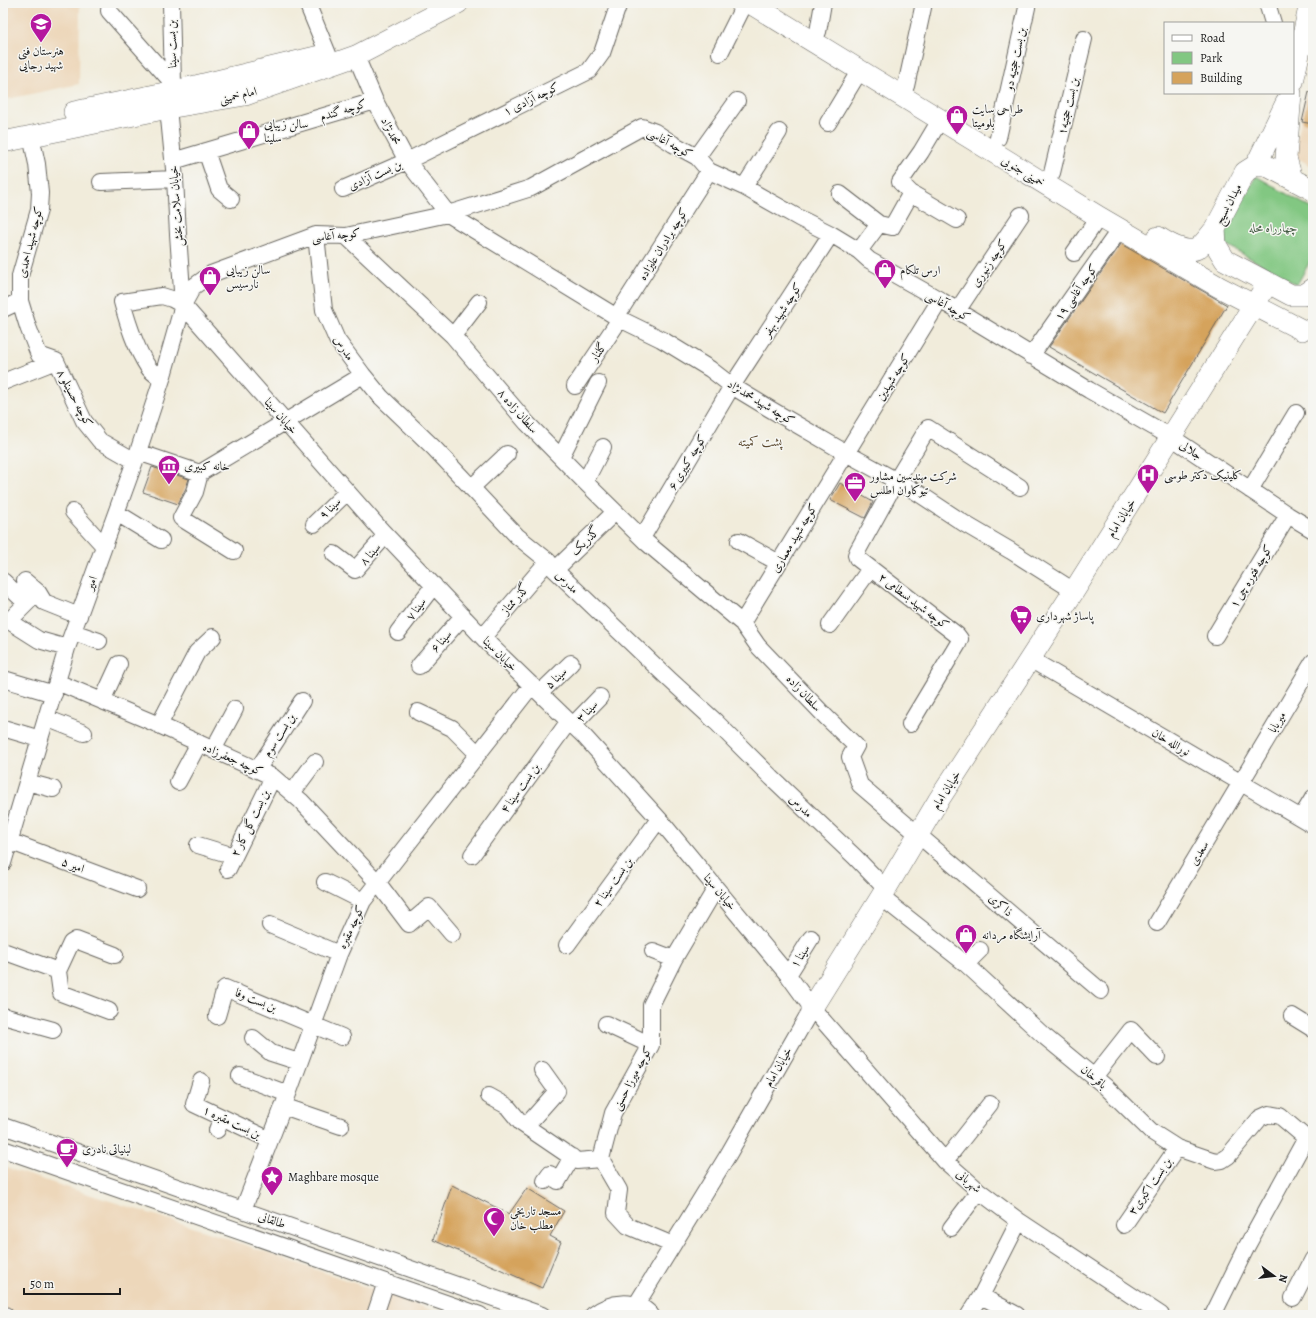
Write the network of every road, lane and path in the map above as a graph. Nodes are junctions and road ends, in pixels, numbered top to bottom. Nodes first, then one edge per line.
1 (110, 3) edge
2 (171, 3) edge
3 (307, 3) edge
4 (429, 3) edge
5 (458, 3) edge
6 (619, 3) edge
7 (745, 3) edge
8 (750, 3) edge
9 (772, 3) edge
10 (823, 3) edge
11 (924, 3) edge
12 (1028, 3) edge
13 (1267, 3) edge
14 (1310, 3) edge
15 (1274, 22) edge
16 (818, 32) junction
17 (1084, 39) dead end
18 (720, 53) dead end
19 (328, 54) junction
20 (356, 56) junction
21 (860, 70) junction
22 (1294, 76) edge
23 (906, 86) junction
24 (176, 87) junction
25 (1290, 94) edge
26 (1290, 94) edge
27 (375, 101) junction
28 (737, 101) dead end
29 (168, 108) junction
30 (940, 120) junction
31 (828, 124) dead end
32 (3, 127) edge
33 (779, 132) dead end
34 (30, 136) junction
35 (998, 138) junction
36 (3, 142) edge
37 (206, 151) junction
38 (696, 157) junction
39 (173, 161) junction
40 (407, 161) junction
41 (1256, 165) junction
42 (709, 171) junction
43 (1052, 174) junction
44 (175, 179) junction
45 (1292, 179) junction
46 (101, 182) dead end
47 (744, 187) junction
48 (343, 189) dead end
49 (1313, 190) edge
50 (911, 193) junction
51 (840, 194) dead end
52 (231, 199) dead end
53 (448, 214) junction
54 (1021, 215) dead end
55 (1099, 217) junction
56 (957, 220) dead end
57 (879, 224) junction
58 (1120, 229) junction
59 (1215, 229) junction
60 (831, 234) junction
61 (316, 235) junction
62 (346, 236) junction
63 (859, 252) junction
64 (1074, 253) dead end
65 (1239, 268) junction
66 (1268, 283) junction
67 (1219, 287) junction
68 (1313, 289) edge
69 (1291, 295) junction
70 (940, 300) junction
71 (20, 301) junction
72 (479, 302) dead end
73 (183, 305) junction
74 (1253, 306) junction
75 (3, 309) edge
76 (957, 311) junction
77 (618, 318) junction
78 (1307, 333) edge
79 (453, 336) junction
80 (1031, 356) junction
81 (56, 361) junction
82 (362, 375) junction
83 (162, 379) junction
84 (3, 382) edge
85 (598, 383) dead end
86 (575, 386) dead end
87 (732, 386) junction
88 (1296, 413) dead end
89 (286, 422) junction
90 (1171, 437) junction
91 (603, 447) dead end
92 (846, 453) junction
93 (507, 454) dead end
94 (136, 457) junction
95 (561, 458) junction
96 (200, 473) junction
97 (896, 481) junction
98 (585, 482) junction
99 (1020, 487) dead end
100 (471, 488) junction
101 (1250, 490) junction
102 (347, 492) junction
103 (73, 512) dead end
104 (615, 512) junction
105 (117, 513) junction
106 (1288, 515) junction
107 (314, 524) dead end
108 (1313, 530) edge
109 (386, 535) junction
110 (642, 538) junction
111 (161, 540) dead end
112 (739, 541) dead end
113 (104, 546) junction
114 (234, 551) dead end
115 (334, 554) dead end
116 (779, 563) junction
117 (552, 566) junction
118 (870, 569) junction
119 (3, 581) edge
120 (25, 581) dead end
121 (434, 585) junction
122 (1074, 591) junction
123 (38, 592) junction
124 (26, 603) junction
125 (724, 609) joint
126 (79, 616) junction
127 (463, 616) junction
128 (742, 623) junction
129 (830, 625) dead end
130 (73, 632) junction
131 (398, 632) dead end
132 (213, 636) dead end
133 (1215, 636) dead end
134 (483, 637) junction
135 (99, 640) dead end
136 (67, 648) junction
137 (1030, 659) junction
138 (1313, 662) edge
139 (571, 663) dead end
140 (119, 664) dead end
141 (419, 666) dead end
142 (7, 680) dead end
143 (55, 688) junction
144 (536, 689) junction
145 (600, 697) dead end
146 (102, 701) junction
147 (302, 701) dead end
148 (235, 709) dead end
149 (418, 712) dead end
150 (46, 718) junction
151 (571, 723) junction
152 (910, 724) dead end
153 (159, 725) junction
154 (3, 728) edge
155 (84, 734) dead end
156 (40, 739) junction
157 (206, 746) junction
158 (478, 754) junction
159 (315, 762) dead end
160 (257, 770) junction
161 (273, 777) junction
162 (27, 782) junction
163 (178, 782) dead end
164 (1240, 782) junction
165 (860, 785) joint
166 (53, 789) dead end
167 (292, 793) junction
168 (1313, 798) edge
169 (659, 819) junction
170 (1307, 821) edge
171 (919, 834) junction
172 (6, 844) edge
173 (198, 845) dead end
174 (472, 855) dead end
175 (325, 882) dead end
176 (378, 883) junction
177 (716, 888) junction
178 (137, 889) dead end
179 (884, 893) junction
180 (363, 901) junction
181 (1157, 923) dead end
182 (270, 925) dead end
183 (452, 934) dead end
184 (812, 938) dead end
185 (567, 945) dead end
186 (653, 950) dead end
187 (980, 950) dead end
188 (3, 951) edge
189 (339, 954) junction
190 (115, 955) dead end
191 (674, 959) junction
192 (966, 964) junction
193 (58, 971) junction
194 (788, 975) junction
195 (1101, 991) dead end
196 (812, 1008) junction
197 (109, 1011) dead end
198 (3, 1016) edge
199 (217, 1016) dead end
200 (1292, 1016) dead end
201 (313, 1024) junction
202 (606, 1024) dead end
203 (1313, 1029) edge
204 (53, 1030) dead end
205 (342, 1037) dead end
206 (253, 1038) dead end
207 (651, 1045) junction
208 (1157, 1057) dead end
209 (299, 1062) junction
210 (542, 1070) dead end
211 (240, 1076) dead end
212 (1094, 1077) junction
213 (201, 1080) dead end
214 (489, 1096) dead end
215 (285, 1100) junction
216 (990, 1104) dead end
217 (3, 1126) edge
218 (341, 1126) dead end
219 (526, 1126) junction
220 (270, 1140) junction
221 (1309, 1141) edge
222 (1177, 1148) junction
223 (3, 1150) edge
224 (572, 1157) junction
225 (601, 1159) junction
226 (945, 1161) junction
227 (545, 1181) dead end
228 (979, 1190) junction
229 (243, 1210) junction
230 (1019, 1221) junction
231 (1124, 1225) dead end
232 (951, 1228) dead end
233 (673, 1245) junction
234 (1313, 1259) edge
235 (386, 1282) junction
236 (981, 1296) junction
237 (1293, 1298) dead end
238 (636, 1305) junction
239 (444, 1309) edge
240 (375, 1315) edge
241 (480, 1315) edge
242 (542, 1315) edge
243 (593, 1315) edge
244 (651, 1315) edge
245 (969, 1315) edge
246 (1017, 1315) edge
247 (1161, 1315) edge
248 (1213, 1315) edge

1 - 24 street
2 - 24 street, بن بست سینا
3 - 19 street
4 - 19 main road, امام خمینی
5 - 20 main road, امام خمینی
6 - 40 street, کوچه آزادی ۱
7 - 18 street
8 - 21 main road, خمینی جنوبی
9 - 16 main road, خمینی جنوبی
10 - 16 street
11 - 23 street
12 - 35 street, بن بست حجتیه دو
13 - 15 street
14 - 22 main road
16 - 23 main road, خمینی جنوبی
17 - 43 street, بن بست حجتیه۱
19 - 24 main road, امام خمینی
20 - 27 street, محمدنژاد
20 - 29 main road, امام خمینی
21 - 30 main road, خمینی جنوبی
21 - 31 street
23 - 35 main road, خمینی جنوبی
24 - 32 main road, امام خمینی
25 - 41 main road
26 - 45 main road
27 - 37 street, کوچه گندم
27 - 40 street, محمدنژاد
28 - 38 street
29 - 34 main road, امام خمینی
29 - 39 street, خیابان سلامت بخش
30 - 50 street
30 - 55 main road, خمینی جنوبی
33 - 47 street
34 - 36 main road, امام خمینی
34 - 71 street, کوچه شهید احمدی
35 - 43 main road, خمینی جنوبی
37 - 39 street, کوچه گندم
37 - 52 street
38 - 42 street, کوچه آغاسی
38 - 53 street, کوچه آغاسی
39 - 44 street, خیابان سلامت بخش
40 - 48 street, بن بست آزادی
40 - 53 street, محمدنژاد
41 - 45 main road
41 - 59 main road, میدان بسیج
42 - 47 street, کوچه آغاسی
42 - 77 street, کوچه برادران علیزاده
43 - 59 main road, خمینی جنوبی
44 - 46 street
44 - 73 street, خیابان سلامت بخش
45 - 49 main road
47 - 60 street, کوچه آغاسی
50 - 56 street
50 - 57 street
51 - 57 street
53 - 62 street, کوچه آغاسی
53 - 77 street, کوچه شهید محمدنژاد
54 - 76 street, کوچه زنبوری
55 - 58 main road, خمینی جنوبی
55 - 64 street
57 - 63 street
58 - 67 main road, خمینی جنوبی
58 - 80 street, کوچه آغاسی ۱۹
59 - 65 main road, میدان بسیج
60 - 63 street, کوچه آغاسی
60 - 87 street, کوچه شهید بهفر
61 - 62 street, کوچه آغاسی
61 - 73 street, کوچه آغاسی
61 - 82 street, مدرس
62 - 79 street, سلطان زاده ۸
63 - 70 street, کوچه آغاسی
65 - 66 main road, میدان بسیج
65 - 67 main road
66 - 69 main road, میدان بسیج
66 - 74 main road, خیابان امام
67 - 74 main road, خمینی جنوبی
68 - 69 main road
69 - 78 main road
70 - 76 street, کوچه آغاسی
70 - 92 street, کوچه شهیدین
71 - 75 street
71 - 81 street, کوچه شهید احمدی
72 - 79 street
73 - 83 street, امیر
73 - 83 street
73 - 89 street, خیابان سینا
74 - 78 main road, خمینی جنوبی
74 - 90 main road, خیابان امام
76 - 80 street, کوچه آغاسی
77 - 86 street, گلنار
77 - 87 street, کوچه شهید محمدنژاد
79 - 95 street, سلطان زاده ۸
80 - 90 street, کوچه آغاسی
81 - 84 street
81 - 94 street, کوچه حسینلو ۸
82 - 89 street
82 - 100 street, مدرس
83 - 94 street, امیر
85 - 95 street
87 - 92 street, کوچه شهید محمدنژاد
87 - 110 street, کوچه کبیری ۶
88 - 101 street
89 - 96 street
89 - 102 street, خیابان سینا
90 - 101 street, جلالی
90 - 122 main road, خیابان امام
91 - 98 street
92 - 97 street, کوچه شهید محمدنژاد
92 - 116 street, کوچه شهید معماری
93 - 100 street
94 - 96 street, کوچه حسینلو ۸
94 - 105 street, امیر
95 - 98 street, سلطان زاده ۸
96 - 114 street
97 - 99 street
97 - 118 street, کوچه شهید بسطامی ۲
97 - 122 street, کوچه شهید محمدنژاد
98 - 104 street, سلطان زاده ۸
100 - 117 street, مدرس
101 - 106 street, جلالی
102 - 107 street, سینا ۹
102 - 109 street, خیابان سینا
103 - 113 street
104 - 110 street, سلطان زاده ۸
104 - 117 street, گذریک
105 - 111 street
105 - 113 street, امیر
106 - 108 street, جلالی
106 - 133 street, کوچه فتوره چی ۱
109 - 115 street, سینا ۸
109 - 121 street, خیابان سینا
110 - 125 street, سلطان زاده ۸
112 - 116 street
113 - 126 street, امیر
116 - 128 street, کوچه شهید معماری
117 - 134 street, گذر ممتاز
117 - 179 street, مدرس
118 - 129 street
118 - 152 street, کوچه شهید بسطامی ۲
119 - 124 street
120 - 123 street
121 - 127 street, خیابان سینا
121 - 131 street, سینا ۷
122 - 137 main road, خیابان امام
123 - 124 street
123 - 126 street
124 - 136 street
125 - 128 street, سلطان زاده
126 - 130 street, امیر
127 - 134 street, خیابان سینا
127 - 141 street, سینا ۶
128 - 165 street, سلطان زاده
130 - 135 street
130 - 136 street, امیر
132 - 153 street
134 - 144 street, خیابان سینا
136 - 143 street, امیر
137 - 164 street, نورالله خان
137 - 171 main road, خیابان امام
138 - 164 street, میربابا
139 - 144 street, سینا ۵
140 - 146 street
142 - 143 street, کوچه جعفرزاده
143 - 146 street, کوچه جعفرزاده
143 - 150 street, امیر
144 - 151 street, خیابان سینا
144 - 158 street, کوچه مقبره
145 - 151 street, سینا ۳
146 - 153 street, کوچه جعفرزاده
147 - 160 street, بن بست سوم
148 - 157 street
149 - 158 street
150 - 155 street
150 - 156 street, امیر
151 - 169 street, خیابان سینا
151 - 174 street, بن بست سینا ۴
153 - 157 street, کوچه جعفرزاده
154 - 156 street
156 - 162 street, امیر
157 - 160 street, کوچه جعفرزاده
157 - 163 street
158 - 176 street, کوچه مقبره
159 - 167 street
160 - 161 street, کوچه جعفرزاده
161 - 167 street, کوچه جعفرزاده
161 - 173 street, بن بست گل کار ۲
162 - 166 street
162 - 172 street, امیر
164 - 170 street, نورالله خان
164 - 181 street, سعدی
165 - 171 street, ذاکری
167 - 176 street, کوچه جعفرزاده
168 - 170 street
169 - 177 street, خیابان سینا
169 - 185 street, بن بست سینا ۲
171 - 179 main road, خیابان امام
171 - 195 street, ذاکری
172 - 178 street, امیر ۵
175 - 180 street
176 - 180 street, کوچه مقبره
176 - 183 street, کوچه جعفرزاده
177 - 191 street, کوچه میرزا حسنی
177 - 194 street, خیابان سینا
179 - 192 street, باقرخان
179 - 196 main road, خیابان امام
180 - 189 street, کوچه مقبره
182 - 189 street
184 - 194 street, سینا ۱
186 - 191 street
187 - 192 street
188 - 193 street
189 - 201 street, کوچه مقبره
190 - 193 street
191 - 207 street, کوچه میرزا حسنی
192 - 212 street, باقرخان
193 - 197 street
194 - 196 street, خیابان سینا
196 - 226 street, شهربانی
196 - 233 street, خیابان امام
198 - 204 street
199 - 201 street, بن بست وفا
200 - 203 street
201 - 205 street
201 - 209 street, کوچه مقبره
202 - 207 street
206 - 209 street
207 - 225 street, کوچه میرزا حسنی
208 - 212 street
209 - 215 street, کوچه مقبره
210 - 219 street
211 - 215 street
212 - 222 street, باقرخان
213 - 220 street, بن بست مقبره ۱
214 - 219 street
215 - 218 street
215 - 220 street, کوچه مقبره
216 - 226 street
217 - 229 street, طالقانی
219 - 224 street
220 - 229 street, کوچه مقبره
221 - 222 street, باقرخان
221 - 248 street
222 - 231 street, بن بست اکبری۳
223 - 235 street, طالقانی
224 - 225 street
224 - 227 street
225 - 233 street
226 - 228 street, شهربانی
228 - 230 street, شهربانی
228 - 232 street
229 - 242 street, طالقانی
230 - 236 street
230 - 247 street, شهربانی
233 - 238 street, خیابان امام
234 - 237 street
235 - 239 street, طالقانی
235 - 240 street
236 - 245 street
236 - 246 street
238 - 243 street
238 - 244 street
239 - 241 street, طالقانی

